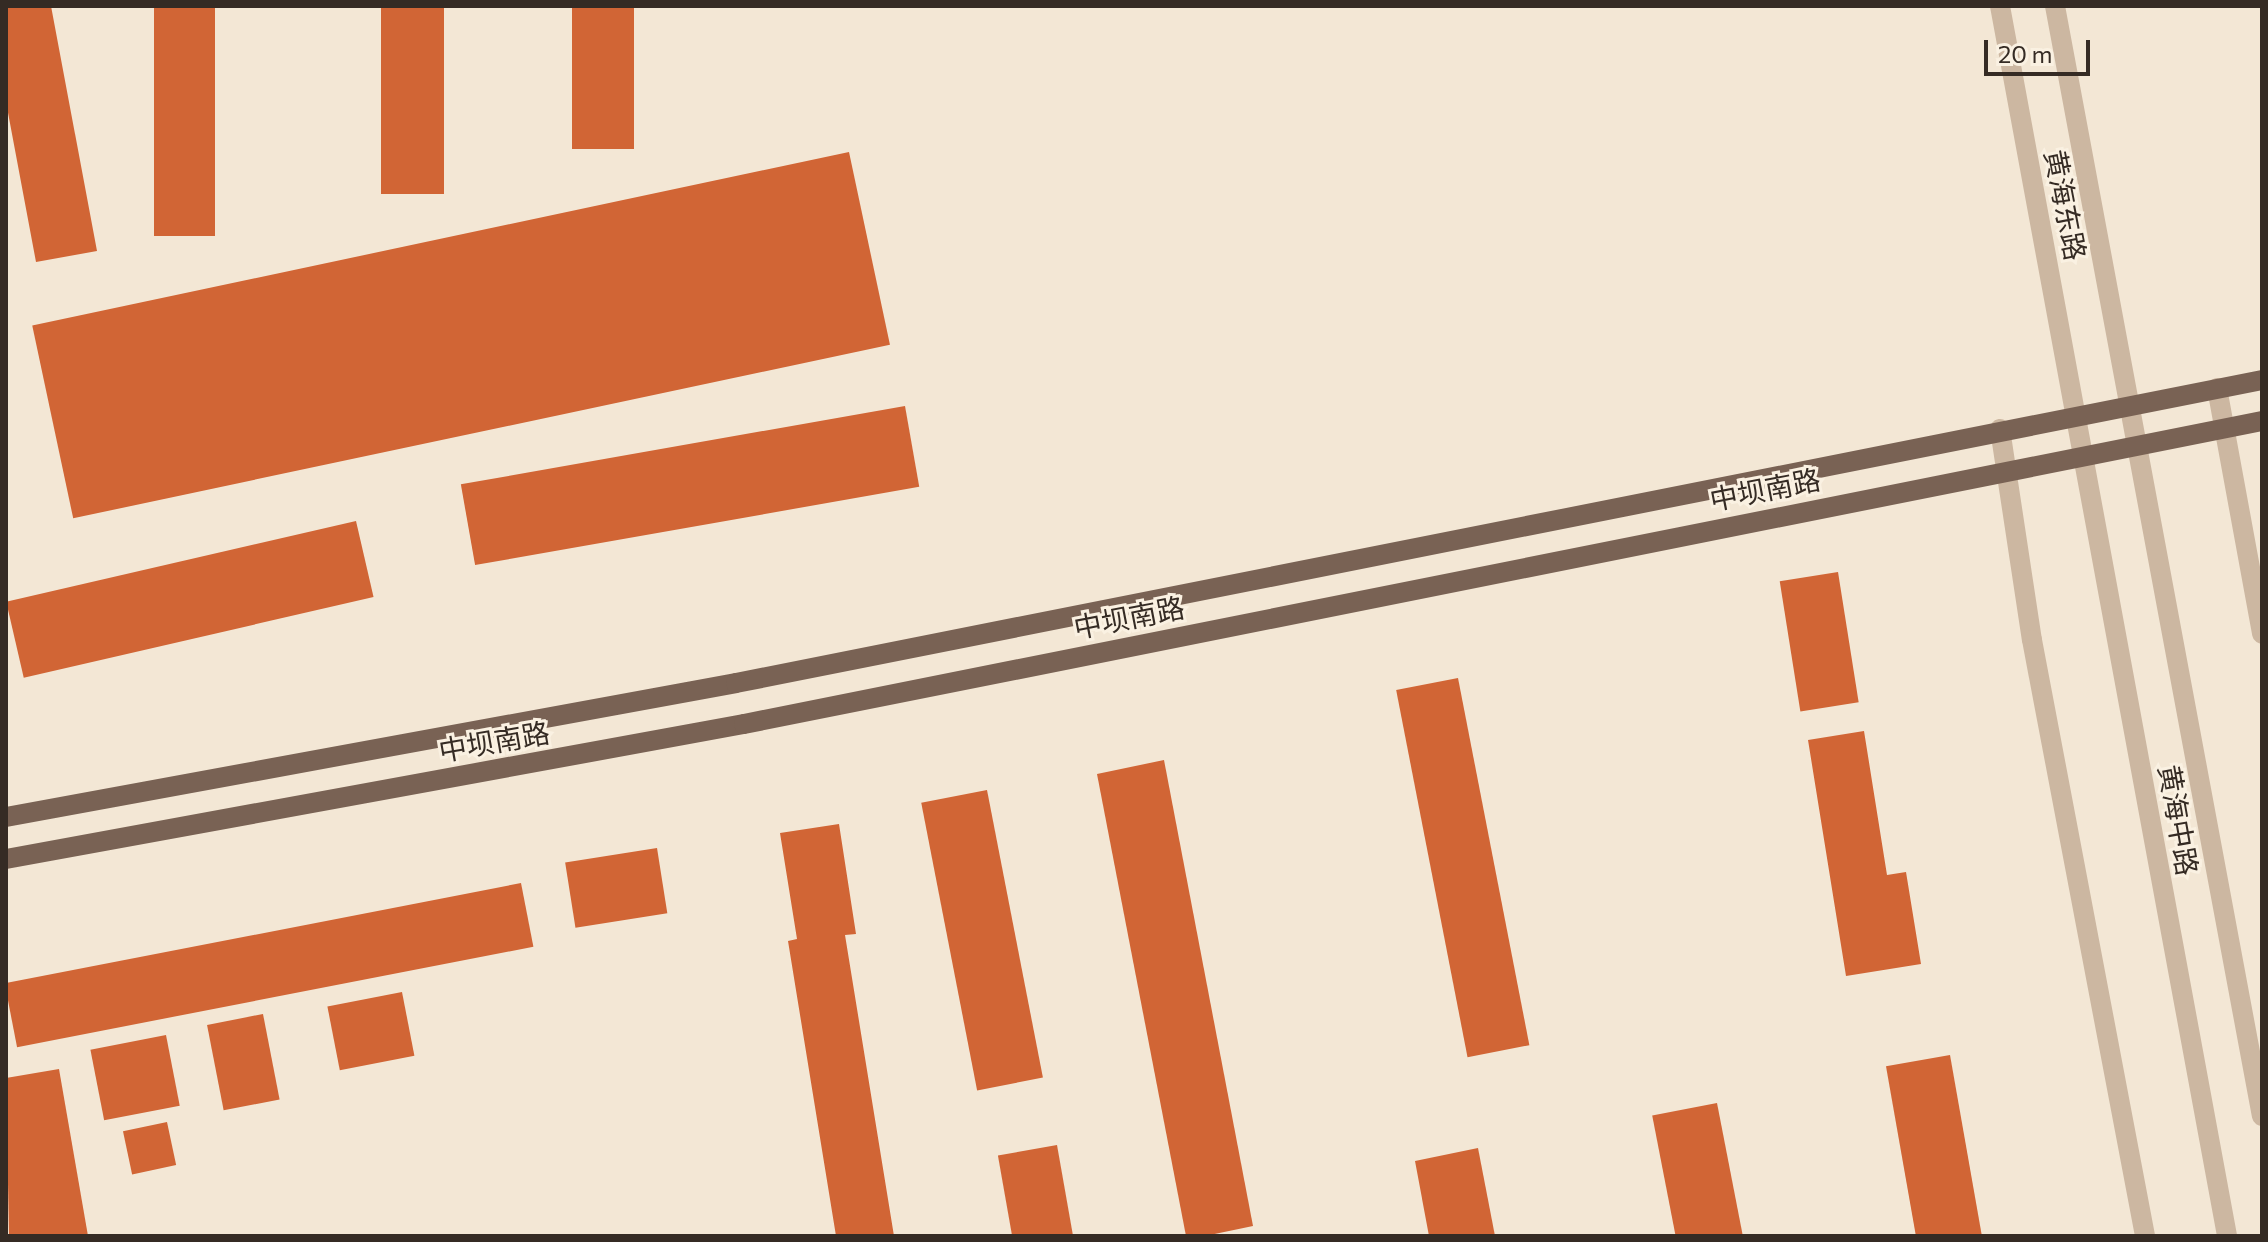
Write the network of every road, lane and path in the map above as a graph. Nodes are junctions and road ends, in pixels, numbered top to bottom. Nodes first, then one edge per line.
1 (2000, 6) edge
2 (2055, 6) edge
3 (2262, 380) edge
4 (2217, 388) junction
5 (2132, 405) junction
6 (2076, 413) junction
7 (2262, 421) edge
8 (2000, 429) junction
9 (2139, 445) junction
10 (2083, 454) junction
11 (2008, 469) junction
12 (2262, 634) edge
13 (6, 817) edge
14 (6, 859) edge
15 (2260, 1090) edge
16 (2262, 1116) edge
17 (2145, 1236) edge
18 (2227, 1236) edge

1 - 6 street, 黄海东路
2 - 5 street, 黄海东路
3 - 4 main road, 中坝南路
4 - 5 main road, 中坝南路
4 - 12 street
5 - 6 main road, 中坝南路
5 - 9 street, 黄海中路
6 - 8 main road, 中坝南路
6 - 10 street, 黄海中路
7 - 9 main road, 中坝南路
8 - 11 street
8 - 13 main road, 中坝南路
9 - 10 main road, 中坝南路
9 - 15 street, 黄海中路
10 - 11 main road, 中坝南路
10 - 18 street, 黄海中路
11 - 14 main road, 中坝南路
11 - 17 street
15 - 16 street, 黄海中路

